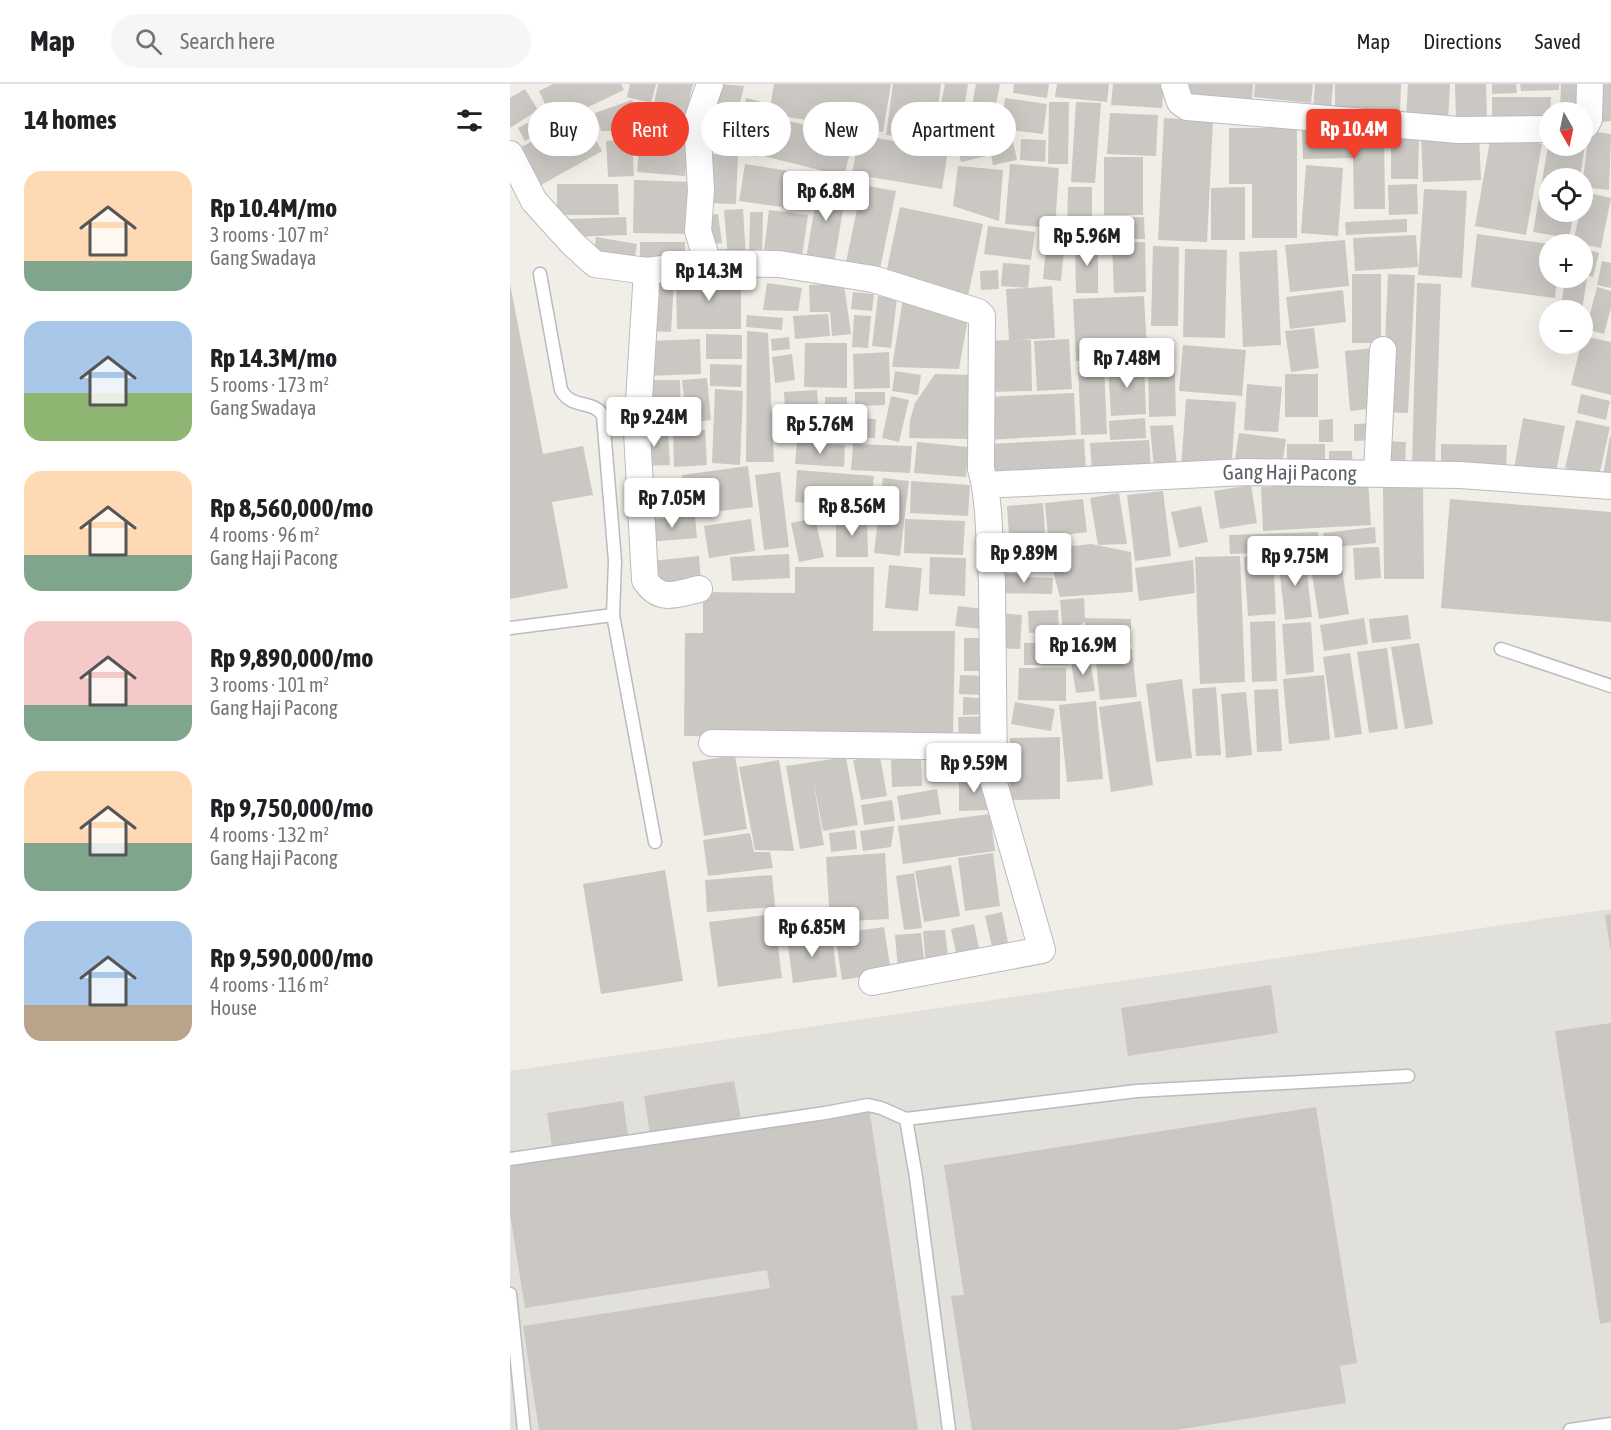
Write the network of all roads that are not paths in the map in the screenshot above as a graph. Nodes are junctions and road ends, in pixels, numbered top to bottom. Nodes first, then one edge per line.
1 (710, 84) edge
2 (1174, 84) edge
3 (1590, 84) edge
4 (1589, 102) edge
5 (1539, 129) edge
6 (510, 154) edge
7 (708, 263) junction
8 (647, 271) junction
9 (540, 274) dead end
10 (1383, 350) dead end
11 (1377, 473) junction
12 (983, 477) junction
13 (1611, 486) edge
14 (699, 590) dead end
15 (613, 615) junction
16 (510, 628) edge
17 (1501, 649) dead end
18 (1611, 686) edge
19 (712, 743) dead end
20 (994, 747) junction
21 (655, 842) dead end
22 (872, 982) dead end
23 (1408, 1076) dead end
24 (906, 1119) junction
25 (510, 1160) edge
26 (510, 1294) edge
27 (1611, 1424) edge
28 (1591, 1428) edge
29 (524, 1430) edge
30 (949, 1430) edge
31 (1570, 1430) edge

1 - 7 street
2 - 5 street
3 - 4 street
6 - 8 street
7 - 8 street
7 - 12 street
8 - 14 street
9 - 15 lane
10 - 11 street
11 - 12 street, Gang Haji Pacong
11 - 13 street, Gang Haji Pacong
12 - 20 street
15 - 16 lane
15 - 21 lane
17 - 18 lane
19 - 20 street
20 - 22 street
23 - 24 lane
24 - 25 lane
24 - 30 lane
26 - 29 lane
27 - 28 lane
28 - 31 lane

